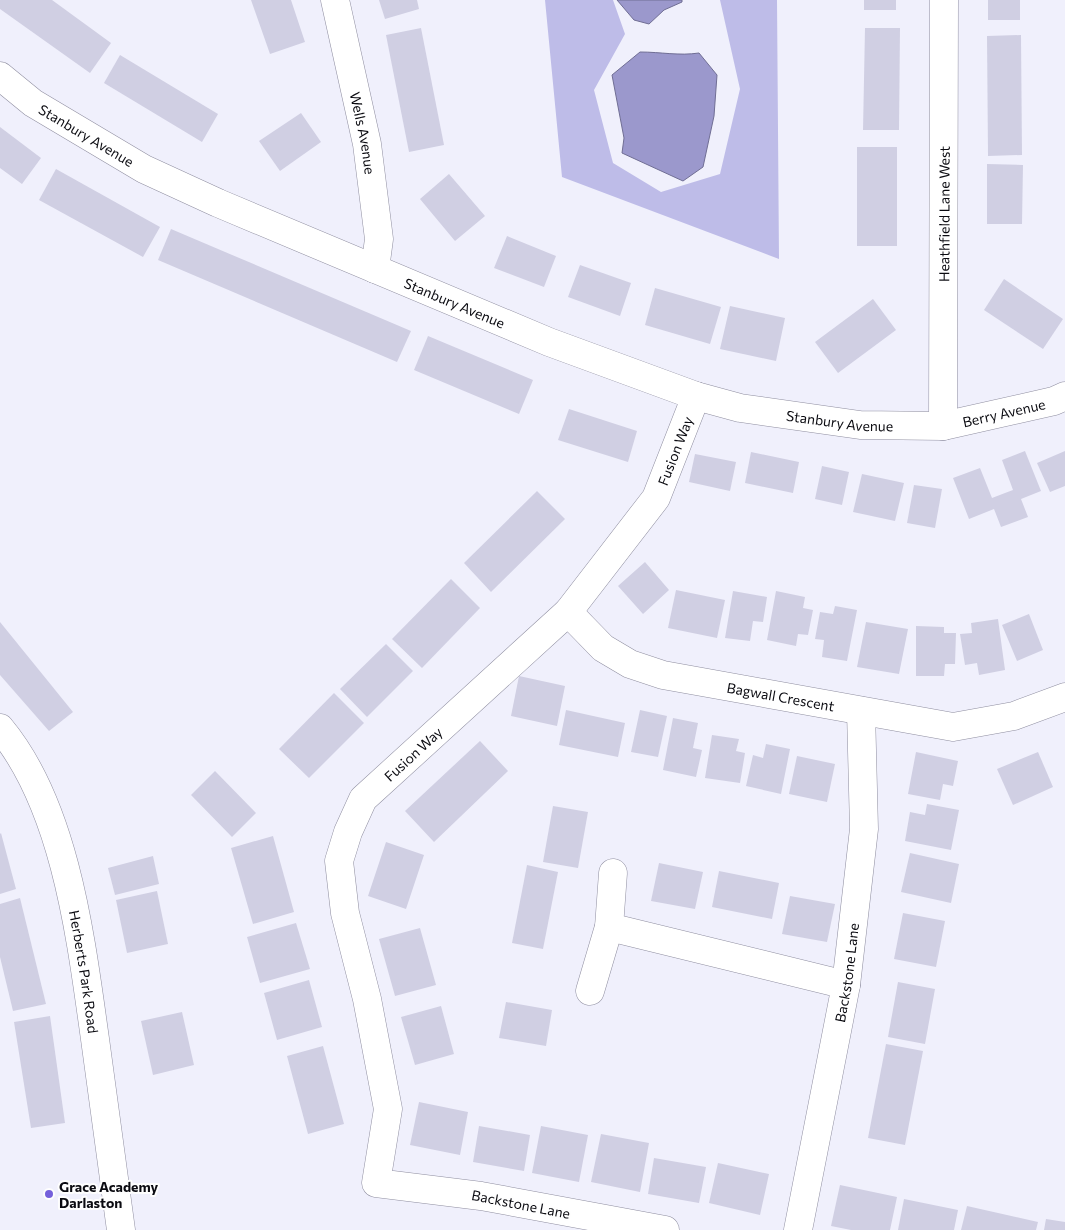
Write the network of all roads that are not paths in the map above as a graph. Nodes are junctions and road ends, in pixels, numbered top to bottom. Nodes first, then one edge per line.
1 (335, 0) edge
2 (944, 0) edge
3 (0, 76) edge
4 (375, 269) junction
5 (696, 396) junction
6 (1065, 396) edge
7 (943, 426) junction
8 (568, 612) junction
9 (1065, 697) edge
10 (861, 711) junction
11 (0, 728) edge
12 (613, 873) dead end
13 (608, 927) junction
14 (846, 985) junction
15 (590, 991) dead end
16 (376, 1183) joint
17 (121, 1230) edge
18 (664, 1230) edge
19 (798, 1230) edge

1 - 4 street, Wells Avenue
2 - 7 street, Heathfield Lane West
3 - 4 street, Stanbury Avenue
4 - 5 street, Stanbury Avenue
5 - 7 street, Stanbury Avenue
5 - 8 street, Fusion Way
6 - 7 street, Berry Avenue
8 - 10 street, Bagwall Crescent
8 - 16 street, Fusion Way
9 - 10 street, Bagwall Crescent
10 - 14 street, Backstone Lane
11 - 17 street, Herberts Park Road
12 - 13 street
13 - 14 street
13 - 15 street
14 - 19 street, Backstone Lane
16 - 18 street, Backstone Lane

